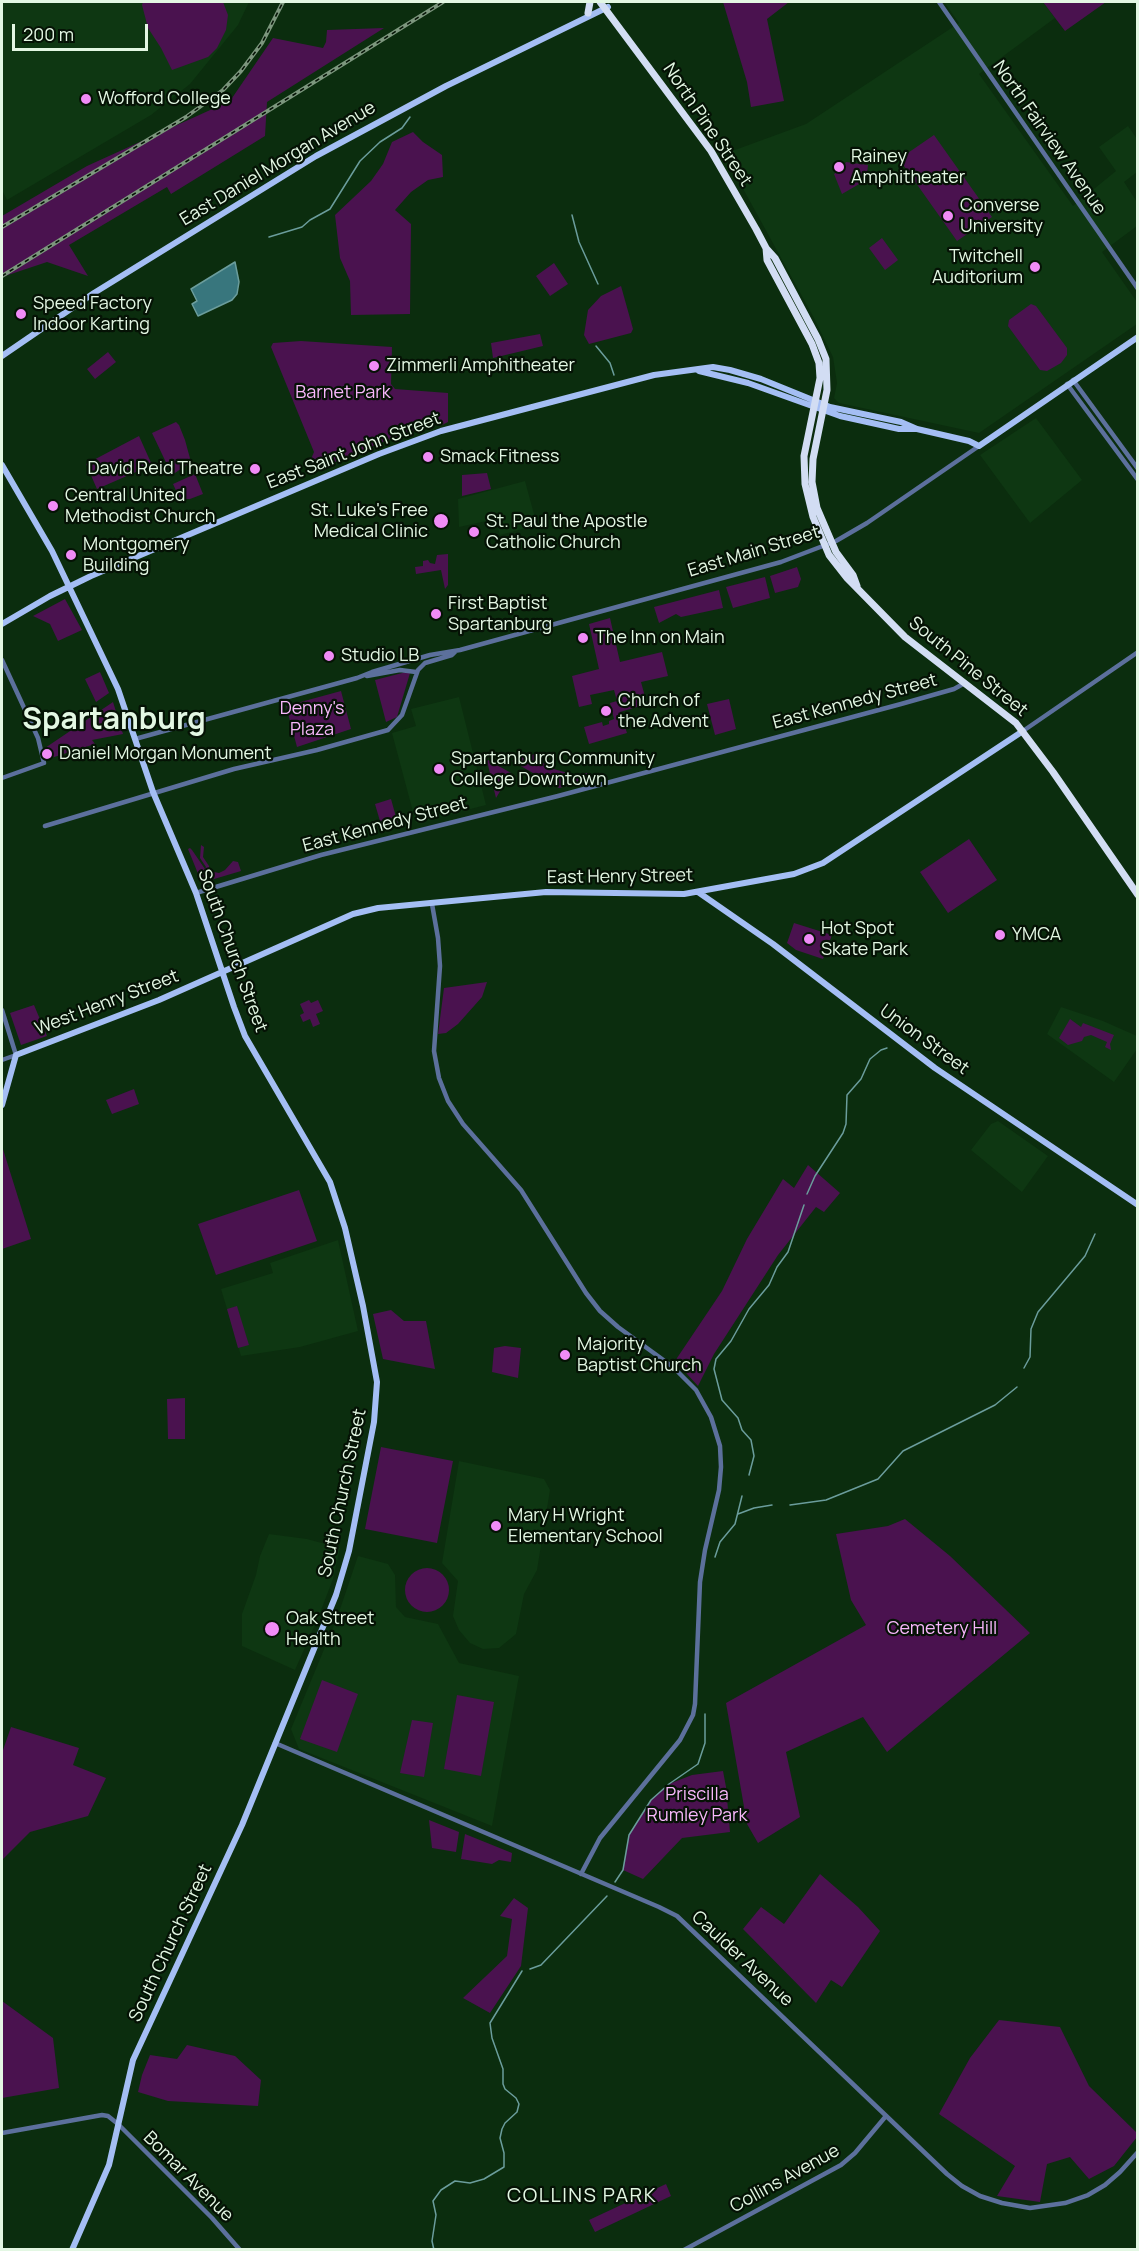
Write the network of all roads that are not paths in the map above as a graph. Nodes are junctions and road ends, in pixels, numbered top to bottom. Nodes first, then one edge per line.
1 (590, 2) edge
2 (600, 2) edge
3 (939, 2) edge
4 (606, 6) edge
5 (588, 13) junction
6 (582, 19) junction
7 (1137, 289) edge
8 (1137, 337) edge
9 (2, 356) edge
10 (1070, 382) junction
11 (820, 406) junction
12 (979, 446) junction
13 (2, 465) edge
14 (1137, 469) edge
15 (1137, 480) edge
16 (828, 545) junction
17 (70, 586) junction
18 (2, 624) edge
19 (456, 651) junction
20 (1137, 652) edge
21 (2, 660) edge
22 (416, 672) junction
23 (364, 676) junction
24 (963, 684) junction
25 (1023, 731) junction
26 (135, 739) junction
27 (2, 778) edge
28 (153, 792) junction
29 (45, 826) dead end
30 (698, 892) junction
31 (196, 893) junction
32 (1137, 895) edge
33 (432, 904) junction
34 (223, 972) junction
35 (2, 1011) edge
36 (16, 1055) junction
37 (2, 1060) edge
38 (2, 1105) edge
39 (1137, 1205) edge
40 (275, 1743) junction
41 (581, 1874) junction
42 (886, 2116) junction
43 (118, 2124) junction
44 (2, 2133) edge
45 (1137, 2152) edge
46 (72, 2250) edge
47 (240, 2250) edge
48 (684, 2250) edge

1 - 5 highway
2 - 4 highway, North Pine Street
3 - 7 street, North Fairview Avenue
4 - 5 main road
4 - 6 main road, East Daniel Morgan Avenue
4 - 11 highway, North Pine Street
5 - 6 main road, East Daniel Morgan Avenue
6 - 9 main road, East Daniel Morgan Avenue
8 - 10 main road, East Main Street
10 - 12 main road, East Main Street
10 - 14 street
10 - 15 street
11 - 12 main road, East Saint John Street
11 - 16 highway, North Pine Street
11 - 17 main road, East Saint John Street
12 - 16 street, East Main Street
13 - 17 main road, South Church Street
16 - 19 street, East Main Street
16 - 24 highway, South Pine Street
17 - 18 main road, East Saint John Street
17 - 26 main road, South Church Street
19 - 22 street
19 - 23 street, East Main Street
20 - 25 street
21 - 27 street
22 - 23 street, East Main Street
22 - 28 street
23 - 26 street, East Main Street
24 - 25 highway, South Pine Street
24 - 31 street, East Kennedy Street
25 - 30 main road, East Henry Street
25 - 32 highway, South Pine Street
26 - 28 main road, South Church Street
28 - 29 street
28 - 31 main road, South Church Street
30 - 33 main road, East Henry Street
30 - 39 main road, Union Street
31 - 34 main road, South Church Street
33 - 34 main road, East Henry Street
33 - 41 street
34 - 36 main road, West Henry Street
34 - 40 main road, South Church Street
35 - 36 street
36 - 37 street, West Henry Street
36 - 38 main road
40 - 41 street, Caulder Avenue
40 - 43 main road, South Church Street
41 - 42 street, Caulder Avenue
42 - 45 street, Caulder Avenue
42 - 48 street, Collins Avenue
43 - 44 street
43 - 46 main road, South Church Street
43 - 47 street, Bomar Avenue

